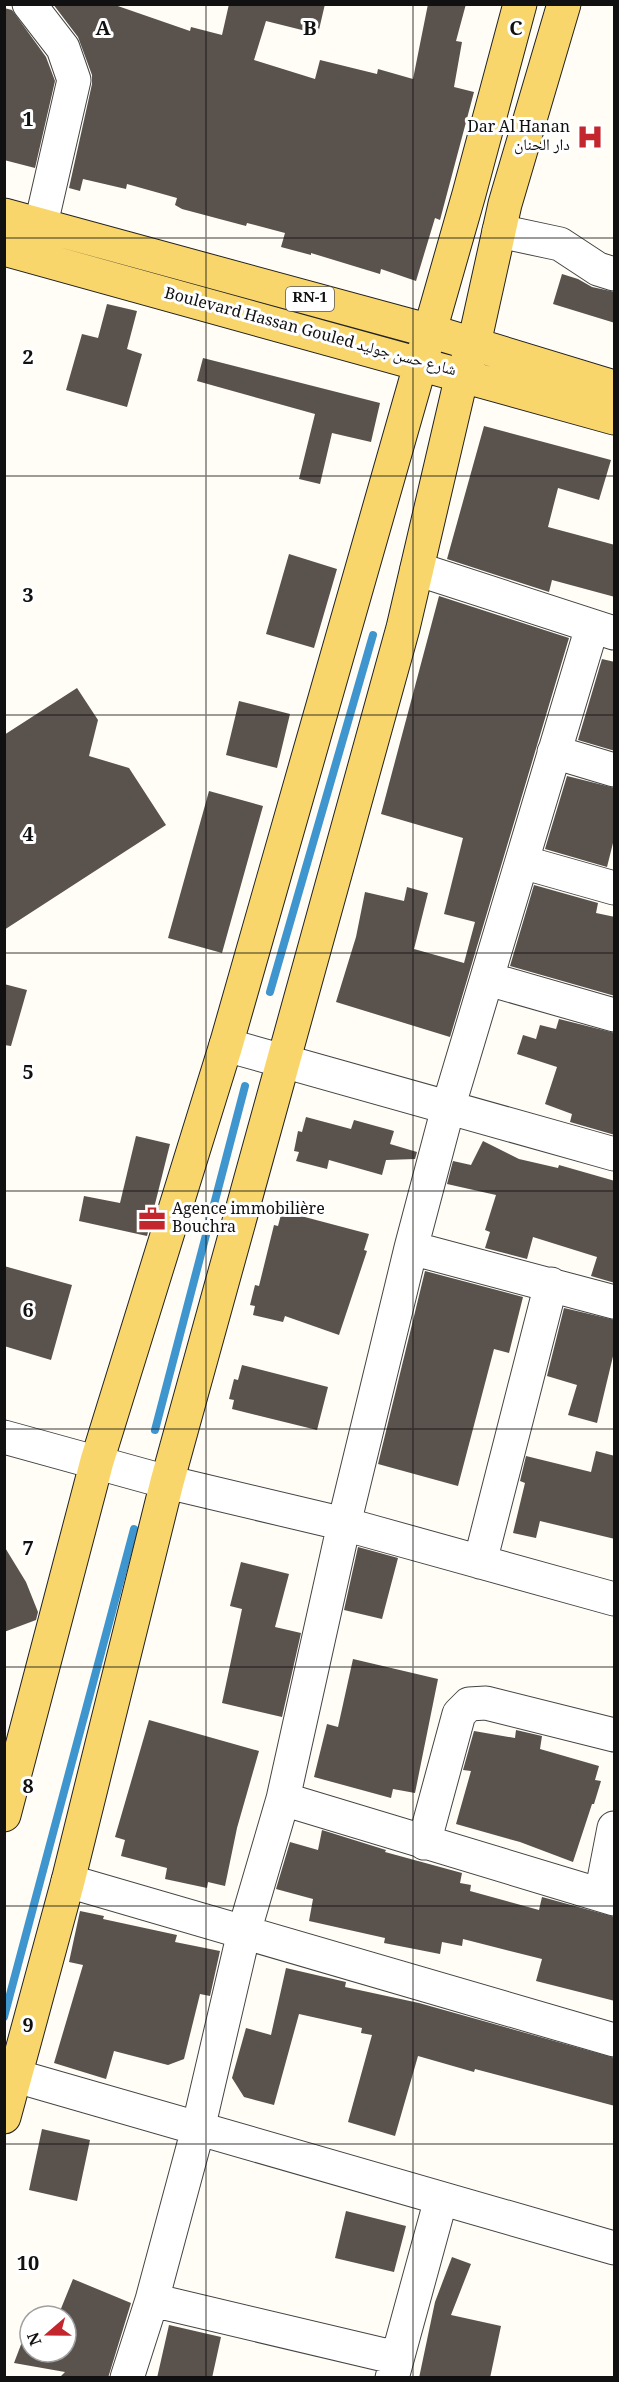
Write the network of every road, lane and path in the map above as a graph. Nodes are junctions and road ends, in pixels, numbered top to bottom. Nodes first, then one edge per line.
1 (29, 4) edge
2 (520, 4) edge
3 (564, 4) edge
4 (4, 215) edge
5 (41, 224) junction
6 (499, 231) junction
7 (4, 249) edge
8 (615, 274) edge
9 (234, 278) junction
10 (225, 310) junction
11 (430, 331) junction
12 (474, 344) junction
13 (420, 365) junction
14 (462, 375) junction
15 (615, 387) edge
16 (615, 417) edge
17 (417, 569) junction
18 (603, 630) edge
19 (554, 752) junction
20 (615, 770) edge
21 (522, 862) junction
22 (615, 888) edge
23 (488, 979) junction
24 (615, 1015) edge
25 (226, 1045) junction
26 (284, 1063) junction
27 (448, 1108) junction
28 (615, 1154) edge
29 (411, 1248) junction
30 (550, 1284) junction
31 (615, 1302) edge
32 (4, 1437) edge
33 (97, 1461) junction
34 (167, 1482) junction
35 (344, 1524) junction
36 (480, 1562) junction
37 (615, 1599) edge
38 (615, 1735) edge
39 (6, 1798) edge
40 (283, 1800) junction
41 (615, 1828) edge
42 (424, 1843) junction
43 (68, 1881) junction
44 (608, 1897) edge
45 (244, 1932) junction
46 (615, 2040) edge
47 (16, 2076) junction
48 (4, 2117) edge
49 (198, 2129) junction
50 (441, 2199) junction
51 (615, 2248) edge
52 (152, 2300) junction
53 (394, 2368) edge
54 (127, 2378) edge

1 - 5 street
2 - 11 main road
3 - 6 main road
4 - 5 main road, Boulevard Hassan Gouled شارع حسن جوليد / RN-1
5 - 9 main road, Boulevard Hassan Gouled شارع حسن جوليد / RN-1
6 - 8 street
6 - 12 main road
7 - 10 main road, Boulevard Hassan Gouled شارع حسن جوليد / RN-1
9 - 10 main road
9 - 11 main road, Boulevard Hassan Gouled شارع حسن جوليد / RN-1
10 - 13 main road, Boulevard Hassan Gouled شارع حسن جوليد / RN-1
11 - 12 main road, Boulevard Hassan Gouled شارع حسن جوليد / RN-1
11 - 13 main road
12 - 14 main road
12 - 15 main road, Boulevard Hassan Gouled شارع حسن جوليد / RN-1
13 - 14 main road, Boulevard Hassan Gouled شارع حسن جوليد / RN-1
13 - 25 main road
14 - 16 main road, Boulevard Hassan Gouled شارع حسن جوليد / RN-1
14 - 17 main road
17 - 18 street
17 - 26 main road
18 - 19 street
19 - 20 street
19 - 21 street
21 - 22 street
21 - 23 street
23 - 24 street
23 - 27 street
25 - 26 street
25 - 33 main road
26 - 27 street
26 - 34 main road
27 - 28 street
27 - 29 street
29 - 30 street
29 - 35 street
30 - 31 street
30 - 36 street
32 - 33 street
33 - 34 street
33 - 39 main road
34 - 35 street
34 - 43 main road
35 - 36 street
35 - 40 street
36 - 37 street
38 - 42 street
40 - 42 street
40 - 45 street
41 - 44 street
42 - 44 street
43 - 45 street
43 - 47 main road
45 - 46 street
45 - 49 street
47 - 48 main road
47 - 49 street
49 - 50 street
49 - 52 street
50 - 51 street
50 - 53 street
52 - 53 street
52 - 54 street

